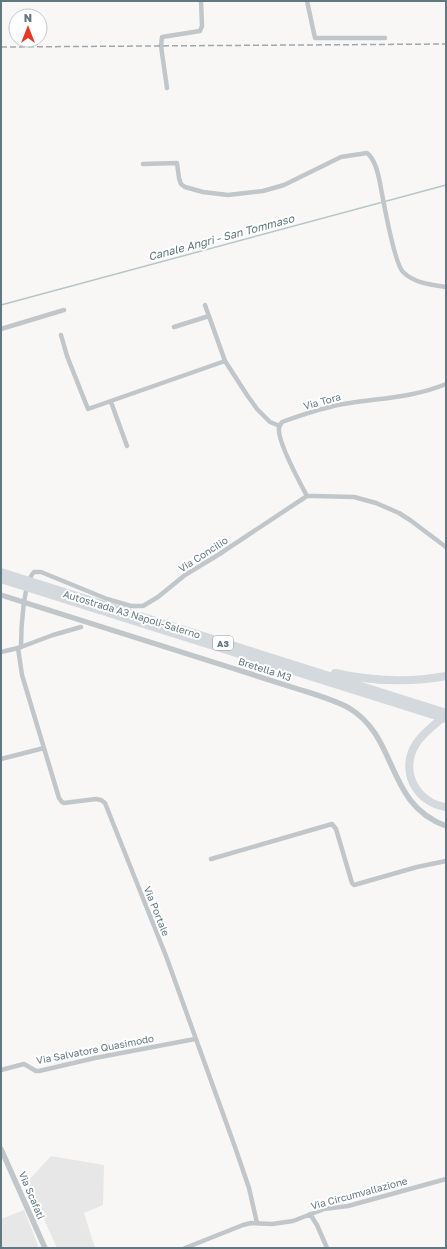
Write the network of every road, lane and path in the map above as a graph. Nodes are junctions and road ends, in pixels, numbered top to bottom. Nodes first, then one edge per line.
1 (201, 1) edge
2 (307, 1) edge
3 (385, 38) dead end
4 (167, 88) dead end
5 (143, 164) dead end
6 (446, 288) edge
7 (205, 305) dead end
8 (64, 310) dead end
9 (208, 316) junction
10 (174, 327) dead end
11 (1, 329) edge
12 (61, 335) dead end
13 (225, 361) junction
14 (446, 384) edge
15 (111, 402) junction
16 (280, 426) junction
17 (127, 446) dead end
18 (307, 496) junction
19 (446, 548) edge
20 (1, 572) edge
21 (1, 578) edge
22 (1, 595) edge
23 (81, 627) dead end
24 (19, 648) junction
25 (247, 650) junction
26 (1, 652) edge
27 (446, 676) edge
28 (394, 703) junction
29 (446, 714) edge
30 (446, 719) edge
31 (446, 724) edge
32 (44, 748) junction
33 (1, 759) edge
34 (446, 807) edge
35 (446, 826) edge
36 (211, 859) dead end
37 (446, 861) edge
38 (195, 1039) junction
39 (1, 1070) edge
40 (1, 1149) edge
41 (446, 1179) edge
42 (310, 1214) junction
43 (257, 1223) junction
44 (45, 1248) edge
45 (185, 1248) edge
46 (327, 1248) edge

1 - 4 street
2 - 3 street
5 - 6 street
7 - 9 street
8 - 11 street
9 - 10 street
9 - 13 street
12 - 15 street
13 - 15 street
13 - 16 street
14 - 16 street, Via Tora
15 - 17 street
16 - 18 street
18 - 19 street
18 - 24 street, Via Concilio
20 - 25 highway, Autostrada A3 Napoli-Salerno / A3
21 - 28 highway, Autostrada A3 Napoli-Salerno / A3
22 - 35 street, Bretella M3
23 - 24 street
24 - 26 street
24 - 32 street, Via Portale
25 - 27 highway, A3
25 - 29 highway, Autostrada A3 Napoli-Salerno / A3
28 - 30 highway, Autostrada A3 Napoli-Salerno / A3
28 - 31 highway, A3
29 - 34 highway, A3
32 - 33 street
32 - 38 street, Via Portale
36 - 37 street
38 - 39 street, Via Salvatore Quasimodo
38 - 43 street, Via Portale
40 - 44 street, Via Scafati
41 - 42 street, Via Circumvallazione
42 - 43 street, Via Circumvallazione
42 - 46 street
43 - 45 street, Via Circumvallazione

